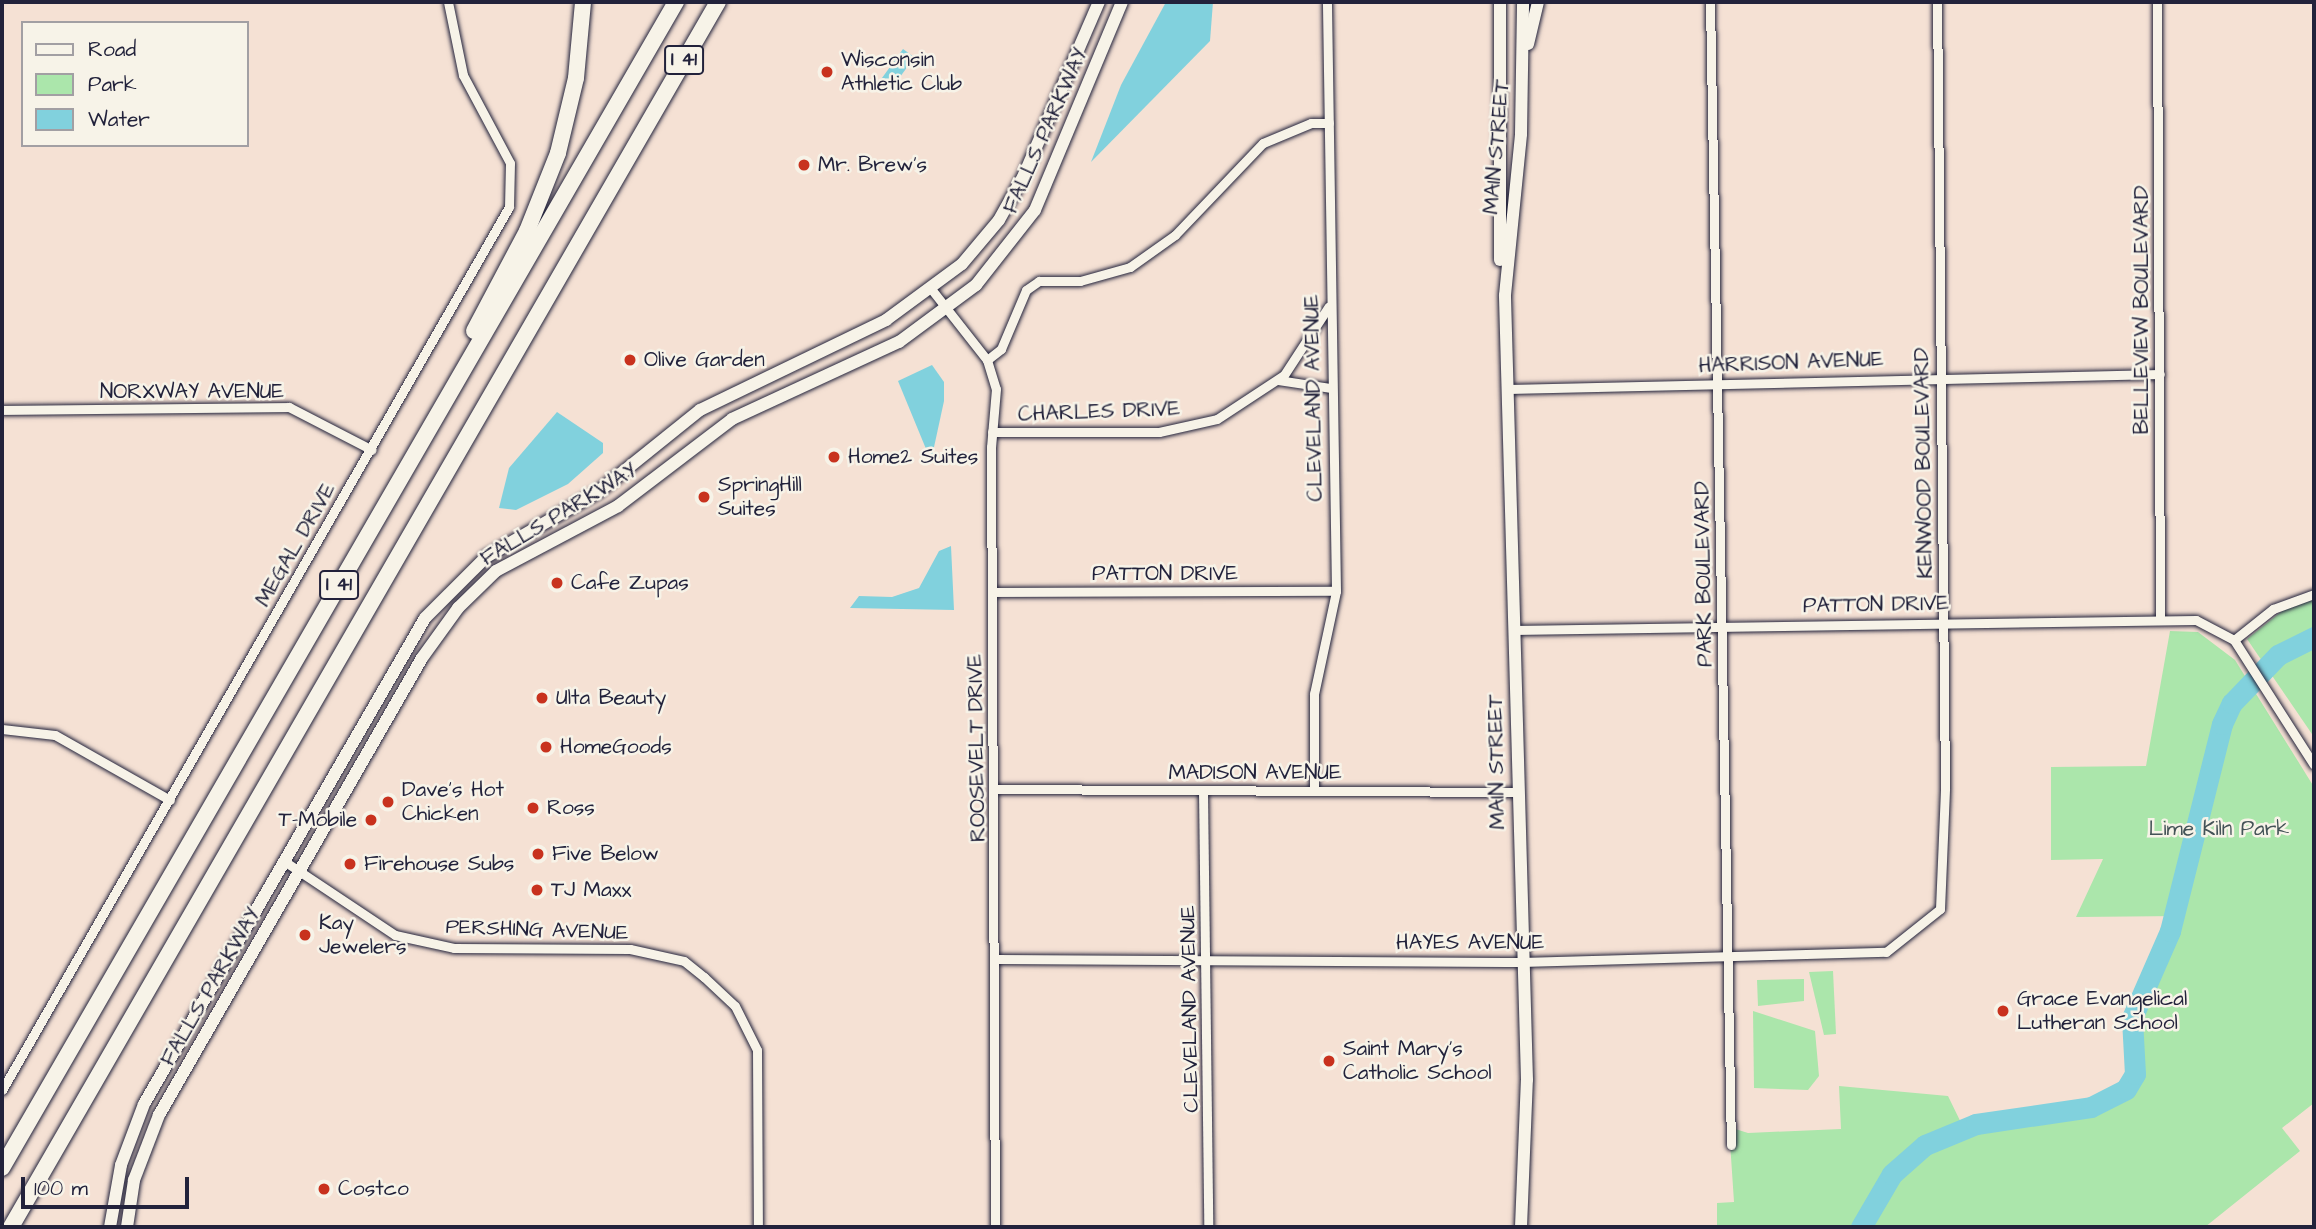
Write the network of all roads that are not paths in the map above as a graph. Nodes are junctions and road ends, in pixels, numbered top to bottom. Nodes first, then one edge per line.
1 (448, 2) edge
2 (583, 2) edge
3 (676, 2) edge
4 (718, 2) edge
5 (729, 2) edge
6 (1099, 2) edge
7 (1122, 2) edge
8 (1327, 2) edge
9 (1492, 2) edge
10 (1500, 2) edge
11 (1523, 2) edge
12 (1538, 2) edge
13 (1710, 2) edge
14 (1937, 2) edge
15 (2157, 2) edge
16 (1500, 18) junction
17 (1523, 64) junction
18 (651, 118) junction
19 (1329, 123) junction
20 (932, 290) junction
21 (1505, 295) junction
22 (1330, 303) junction
23 (947, 310) junction
24 (987, 360) junction
25 (2160, 374) junction
26 (1940, 377) junction
27 (1278, 380) junction
28 (1718, 383) junction
29 (1331, 388) junction
30 (1508, 389) junction
31 (2, 410) edge
32 (992, 432) junction
33 (372, 450) junction
34 (353, 560) junction
35 (1336, 591) junction
36 (993, 592) junction
37 (2314, 594) edge
38 (2160, 618) junction
39 (1943, 622) junction
40 (1723, 625) junction
41 (1513, 630) junction
42 (2234, 640) junction
43 (2, 729) edge
44 (2314, 765) edge
45 (994, 789) junction
46 (1203, 790) junction
47 (1314, 791) junction
48 (1516, 792) junction
49 (170, 800) junction
50 (284, 861) junction
51 (301, 872) junction
52 (1930, 919) joint
53 (1729, 957) junction
54 (998, 959) junction
55 (1207, 960) junction
56 (1521, 962) junction
57 (2, 1090) edge
58 (1731, 1145) dead end
59 (2, 1168) edge
60 (11, 1227) edge
61 (110, 1227) edge
62 (127, 1227) edge
63 (758, 1227) edge
64 (995, 1227) edge
65 (1208, 1227) edge
66 (1521, 1227) edge

1 - 33 street, MEGAL DRIVE
2 - 34 highway
3 - 34 highway, I 41
4 - 18 highway, I 41
5 - 18 highway
6 - 20 street, FALLS PARKWAY
7 - 23 street, FALLS PARKWAY
8 - 19 street, CLEVELAND AVENUE
9 - 16 street
10 - 16 street, MAIN STREET
11 - 17 street, MAIN STREET
12 - 17 street
13 - 28 street, PARK BOULEVARD
14 - 26 street, KENWOOD BOULEVARD
15 - 25 street, BELLEVIEW BOULEVARD
16 - 21 street, MAIN STREET
17 - 21 street, MAIN STREET
18 - 60 highway, I 41
19 - 22 street, CLEVELAND AVENUE
19 - 24 street
20 - 23 street, ROOSEVELT DRIVE
20 - 50 street, FALLS PARKWAY
21 - 30 street, MAIN STREET
22 - 27 street, CHARLES DRIVE
22 - 29 street, CLEVELAND AVENUE
23 - 24 street, ROOSEVELT DRIVE
23 - 51 street, FALLS PARKWAY
24 - 32 street, ROOSEVELT DRIVE
25 - 26 street, HARRISON AVENUE
25 - 38 street, BELLEVIEW BOULEVARD
26 - 28 street, HARRISON AVENUE
26 - 39 street, KENWOOD BOULEVARD
27 - 29 street
27 - 32 street, CHARLES DRIVE
28 - 30 street, HARRISON AVENUE
28 - 40 street, PARK BOULEVARD
29 - 35 street, CLEVELAND AVENUE
30 - 41 street, MAIN STREET
31 - 33 street, NORXWAY AVENUE
32 - 36 street, ROOSEVELT DRIVE
33 - 49 street, MEGAL DRIVE
34 - 59 highway, I 41
35 - 36 street, PATTON DRIVE
35 - 47 street, CLEVELAND AVENUE
36 - 45 street, ROOSEVELT DRIVE
37 - 42 street
38 - 39 street, PATTON DRIVE
38 - 42 street, PATTON DRIVE
39 - 40 street, PATTON DRIVE
39 - 52 street, KENWOOD BOULEVARD
40 - 41 street, PATTON DRIVE
40 - 53 street, PARK BOULEVARD
41 - 48 street, MAIN STREET
42 - 44 street
43 - 49 street
45 - 46 street, MADISON AVENUE
45 - 54 street, ROOSEVELT DRIVE
46 - 47 street, MADISON AVENUE
46 - 55 street, CLEVELAND AVENUE
47 - 48 street, MADISON AVENUE
48 - 56 street, MAIN STREET
49 - 57 street, MEGAL DRIVE
50 - 51 street, PERSHING AVENUE
50 - 61 street, FALLS PARKWAY
51 - 62 street, FALLS PARKWAY
51 - 63 street, PERSHING AVENUE
52 - 53 street, HAYES AVENUE
53 - 56 street, HAYES AVENUE
53 - 58 street, PARK BOULEVARD
54 - 55 street, HAYES AVENUE
54 - 64 street, ROOSEVELT DRIVE
55 - 56 street, HAYES AVENUE
55 - 65 street, CLEVELAND AVENUE
56 - 66 street, MAIN STREET

